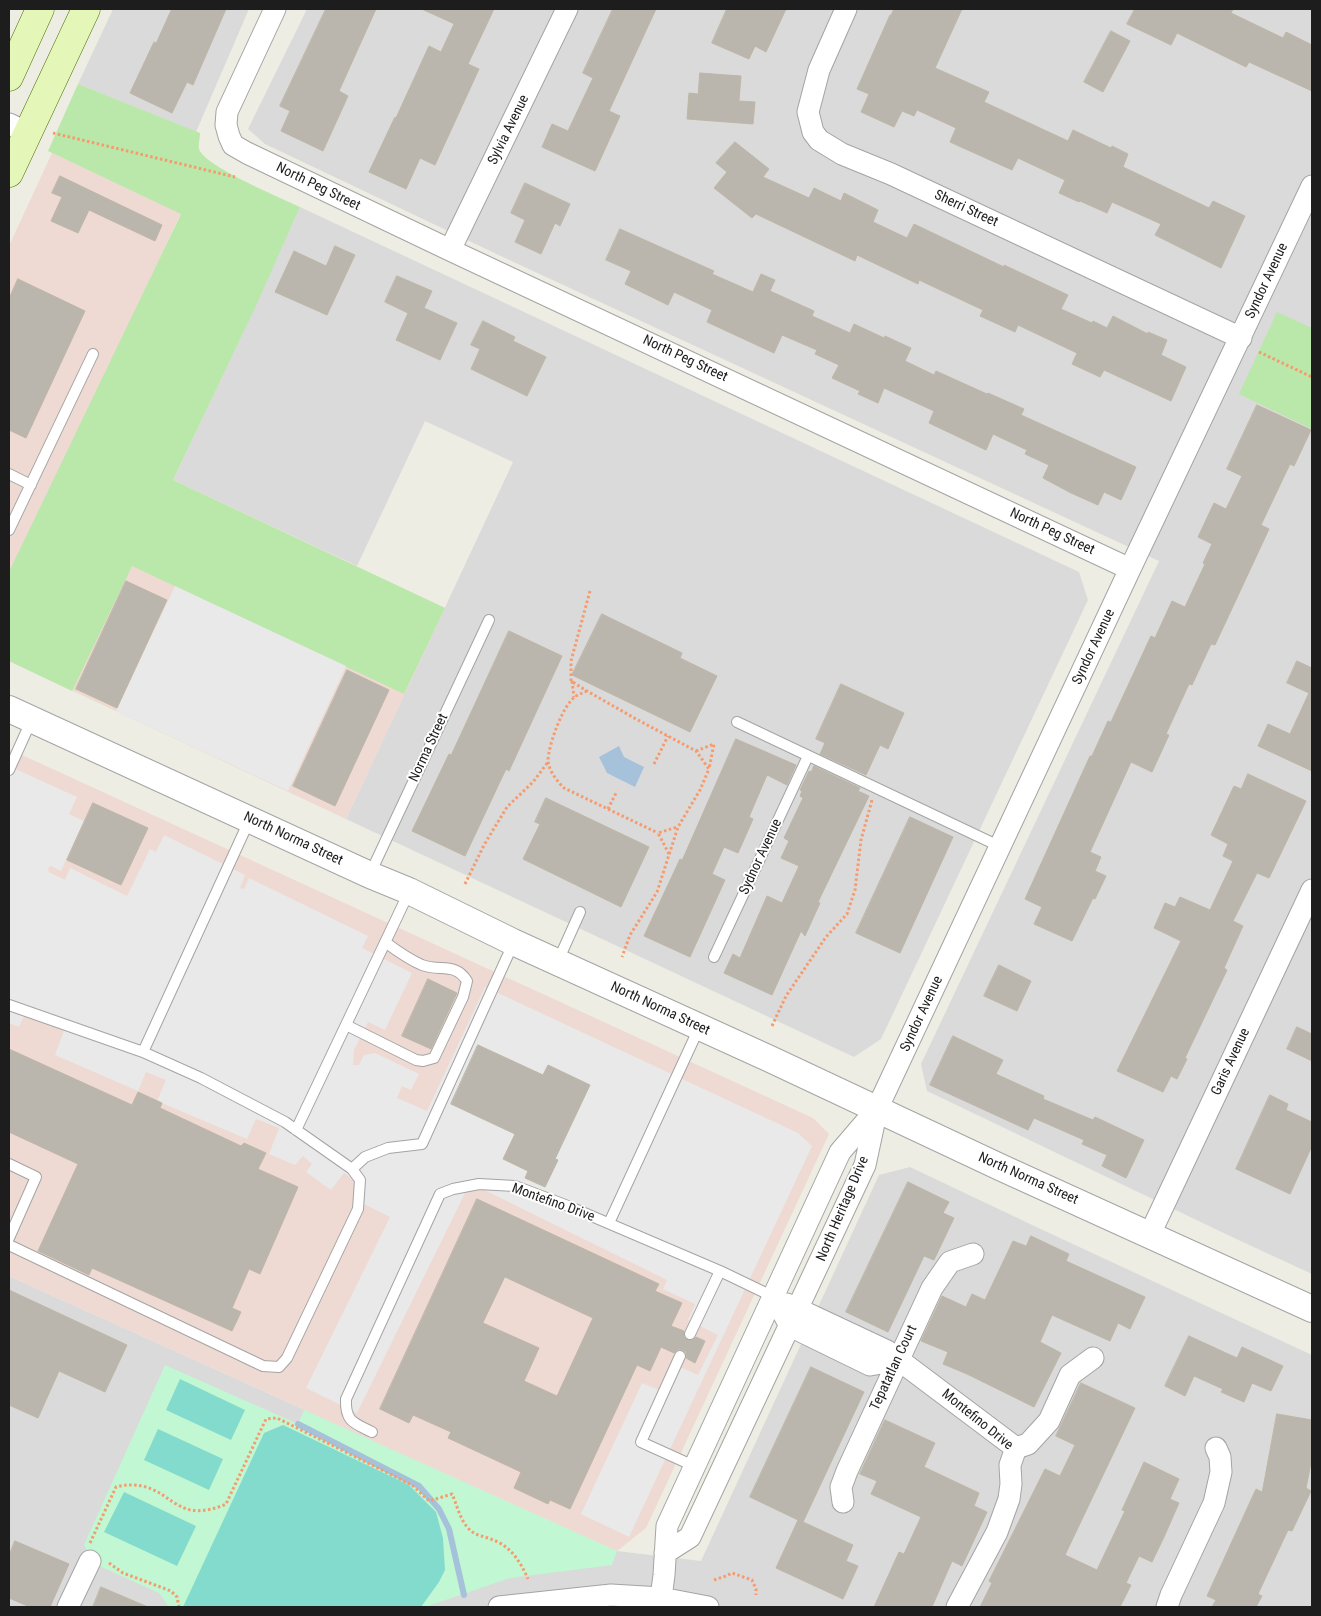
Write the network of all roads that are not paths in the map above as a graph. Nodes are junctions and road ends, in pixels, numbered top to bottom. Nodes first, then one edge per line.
1 (40, 9) edge
2 (86, 9) edge
3 (274, 9) edge
4 (567, 9) edge
5 (846, 9) edge
6 (9, 78) edge
7 (30, 130) edge
8 (9, 174) edge
9 (1312, 186) edge
10 (450, 250) junction
11 (1241, 338) junction
12 (93, 354) dead end
13 (9, 474) edge
14 (31, 485) junction
15 (9, 530) edge
16 (1130, 569) junction
17 (489, 620) dead end
18 (20, 714) edge
19 (737, 722) dead end
20 (808, 756) junction
21 (9, 770) edge
22 (250, 819) junction
23 (1001, 847) junction
24 (370, 875) junction
25 (1312, 890) edge
26 (409, 891) junction
27 (580, 912) dead end
28 (385, 942) junction
29 (513, 942) junction
30 (714, 958) dead end
31 (557, 962) junction
32 (9, 1005) edge
33 (346, 1025) junction
34 (700, 1028) junction
35 (143, 1052) junction
36 (877, 1109) junction
37 (296, 1130) junction
38 (9, 1164) edge
39 (352, 1169) junction
40 (609, 1223) junction
41 (1150, 1234) junction
42 (9, 1238) edge
43 (9, 1245) edge
44 (973, 1254) dead end
45 (720, 1272) junction
46 (774, 1297) junction
47 (1312, 1309) edge
48 (794, 1318) junction
49 (690, 1334) dead end
50 (680, 1356) dead end
51 (1093, 1358) dead end
52 (898, 1360) junction
53 (372, 1432) dead end
54 (1016, 1448) junction
55 (1216, 1448) dead end
56 (694, 1466) junction
57 (843, 1502) dead end
58 (665, 1553) junction
59 (96, 1556) road end
60 (661, 1603) edge
61 (68, 1607) edge
62 (500, 1607) edge
63 (708, 1607) edge
64 (957, 1607) edge
65 (1167, 1607) edge

1 - 6 main road
2 - 7 main road
3 - 10 street, North Peg Street
4 - 10 street, Sylvia Avenue
5 - 11 street, Sherri Street
7 - 8 main road
9 - 11 street, Syndor Avenue
10 - 16 street, North Peg Street
11 - 16 street, Syndor Avenue
12 - 14 lane
13 - 14 lane
14 - 15 lane
16 - 23 street, Syndor Avenue
17 - 24 lane, Norma Street
18 - 21 lane
18 - 22 street, North Norma Street
19 - 20 lane
20 - 23 lane
20 - 30 lane, Sydnor Avenue
22 - 24 street, North Norma Street
22 - 35 lane
23 - 36 street, Syndor Avenue
24 - 26 street, North Norma Street
25 - 41 street, Garis Avenue
26 - 28 lane
26 - 29 street, North Norma Street
27 - 31 lane
28 - 33 lane
28 - 33 lane
29 - 31 street, North Norma Street
29 - 39 lane
31 - 34 street, North Norma Street
32 - 35 lane
33 - 37 lane
34 - 36 street, North Norma Street
34 - 40 lane
35 - 37 lane
36 - 41 street, North Norma Street
36 - 46 street, North Heritage Drive
36 - 48 street, North Heritage Drive
37 - 39 lane
38 - 42 lane
39 - 43 lane
40 - 45 lane, Montefino Drive
40 - 53 lane, Montefino Drive
41 - 47 street, North Norma Street
44 - 52 street, Tepatatlan Court
45 - 46 lane, Montefino Drive
45 - 49 lane
46 - 48 street
46 - 56 street, North Heritage Drive
48 - 52 street
48 - 58 street, North Heritage Drive
50 - 56 lane
51 - 54 street
52 - 54 street, Montefino Drive
52 - 57 street, Tepatatlan Court
54 - 64 street, Montefino Drive
55 - 65 street
56 - 58 street, North Heritage Drive
58 - 60 street, North Heritage Drive
59 - 61 street
60 - 62 street
60 - 63 street

